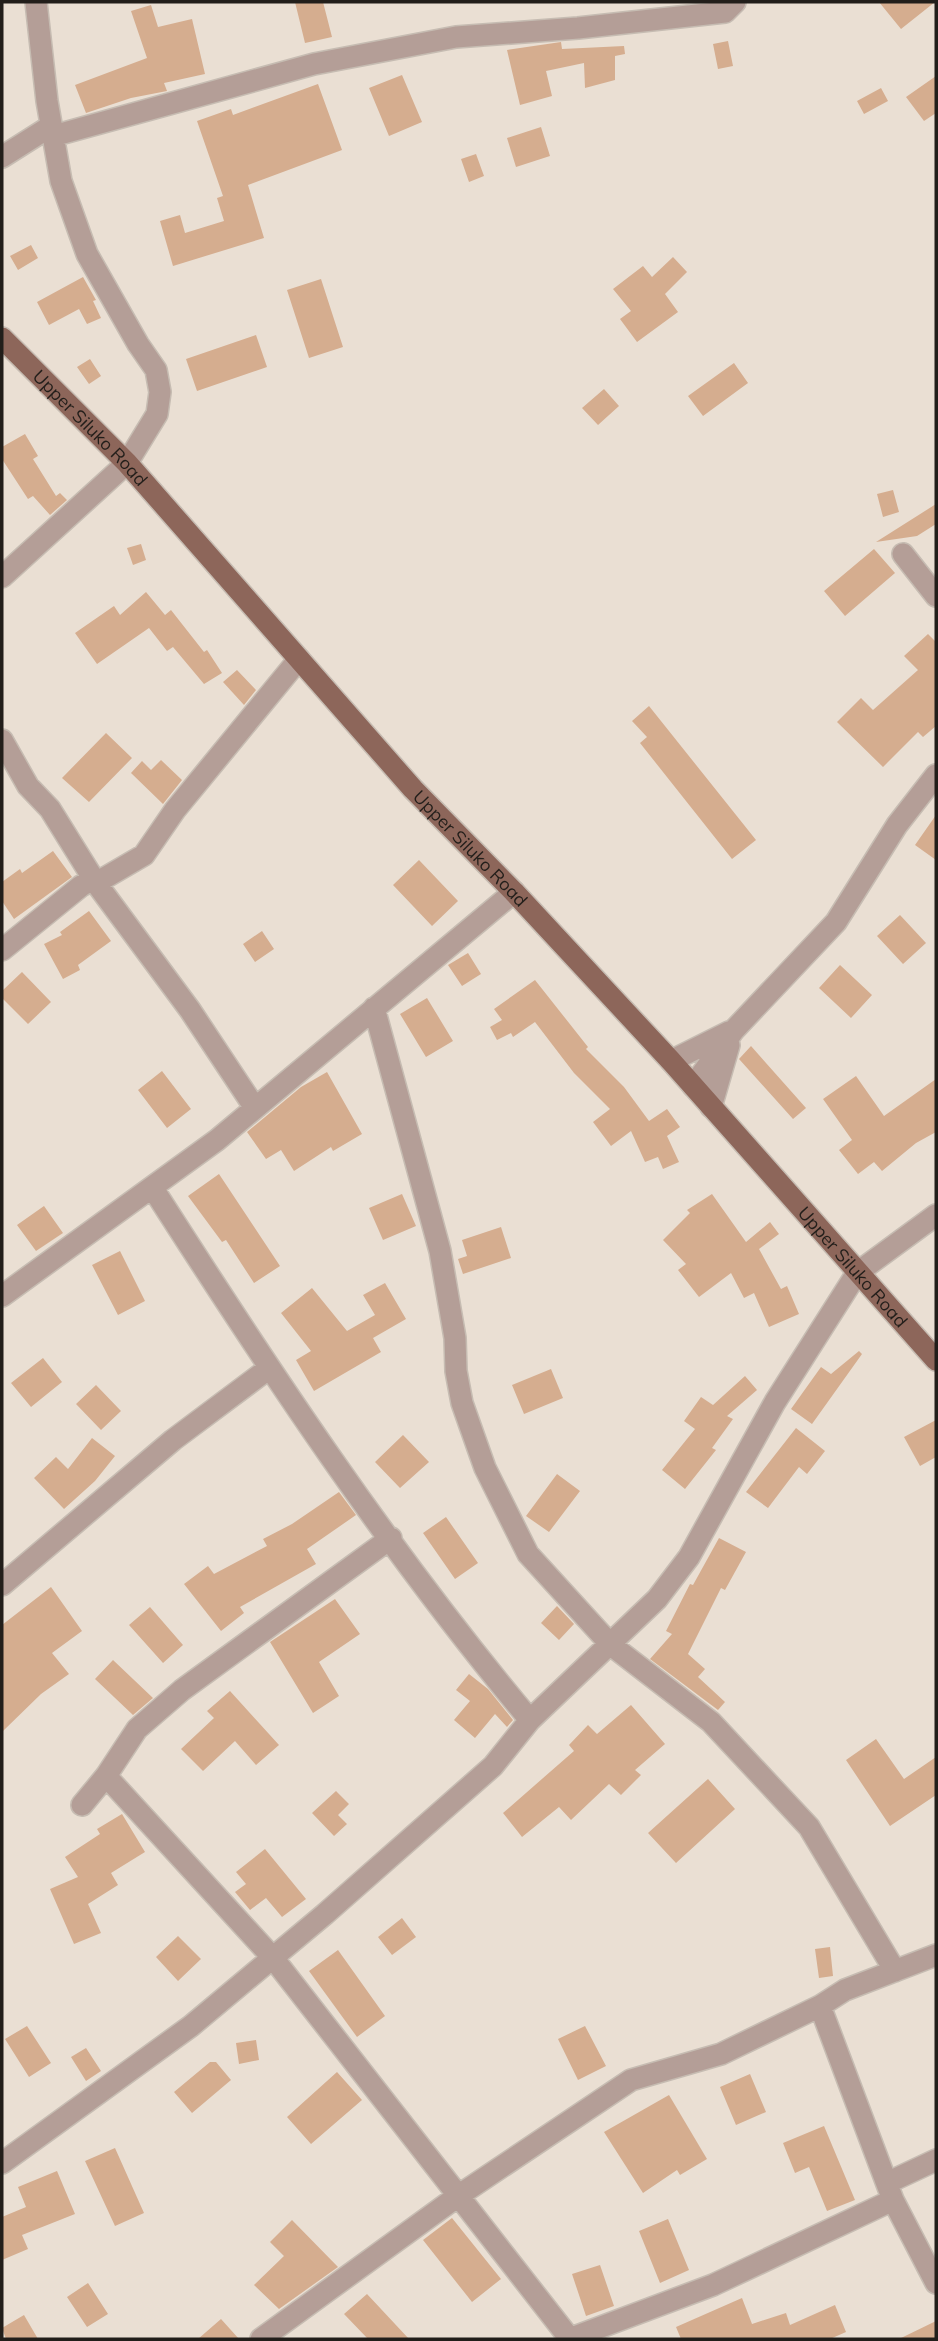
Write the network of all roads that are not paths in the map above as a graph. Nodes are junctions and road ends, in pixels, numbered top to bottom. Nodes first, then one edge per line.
1 (36, 2) edge
2 (735, 2) edge
3 (52, 131) junction
4 (2, 157) edge
5 (2, 338) edge
6 (127, 463) junction
7 (903, 554) dead end
8 (2, 577) edge
9 (936, 596) edge
10 (299, 659) junction
11 (2, 740) edge
12 (936, 775) edge
13 (96, 883) junction
14 (514, 892) junction
15 (2, 950) edge
16 (374, 1008) junction
17 (734, 1030) junction
18 (671, 1061) junction
19 (692, 1086) junction
20 (711, 1107) junction
21 (255, 1108) junction
22 (152, 1186) junction
23 (936, 1215) edge
24 (857, 1273) junction
25 (2, 1296) edge
26 (936, 1360) edge
27 (268, 1369) junction
28 (391, 1538) junction
29 (2, 1585) edge
30 (611, 1645) junction
31 (530, 1720) junction
32 (106, 1776) junction
33 (82, 1805) dead end
34 (936, 1955) edge
35 (273, 1958) junction
36 (895, 1971) junction
37 (820, 2006) junction
38 (936, 2160) edge
39 (2, 2163) edge
40 (890, 2192) junction
41 (458, 2196) junction
42 (936, 2283) edge
43 (261, 2339) edge
44 (569, 2339) edge

1 - 3 street
2 - 3 street
3 - 4 street
3 - 6 street
5 - 6 main road, Upper Siluko Road
6 - 8 street
6 - 10 main road, Upper Siluko Road
7 - 9 street
10 - 13 street
10 - 14 main road, Upper Siluko Road
11 - 13 street
12 - 17 street
13 - 15 street
13 - 21 street
14 - 16 street
14 - 18 main road, Upper Siluko Road
16 - 21 street
16 - 30 street
17 - 18 street
17 - 19 street
17 - 20 street
18 - 19 main road, Upper Siluko Road
19 - 20 main road, Upper Siluko Road
20 - 24 main road, Upper Siluko Road
21 - 22 street
22 - 25 street
22 - 27 street
23 - 24 street
24 - 26 main road, Upper Siluko Road
24 - 30 street
27 - 28 street
27 - 29 street
28 - 31 street
28 - 32 street
30 - 31 street
30 - 36 street
31 - 35 street
32 - 33 street
32 - 35 street
34 - 36 street
35 - 39 street
35 - 41 street
36 - 37 street
37 - 40 street
37 - 41 street
38 - 40 street
40 - 42 street
40 - 44 street
41 - 43 street
41 - 44 street

